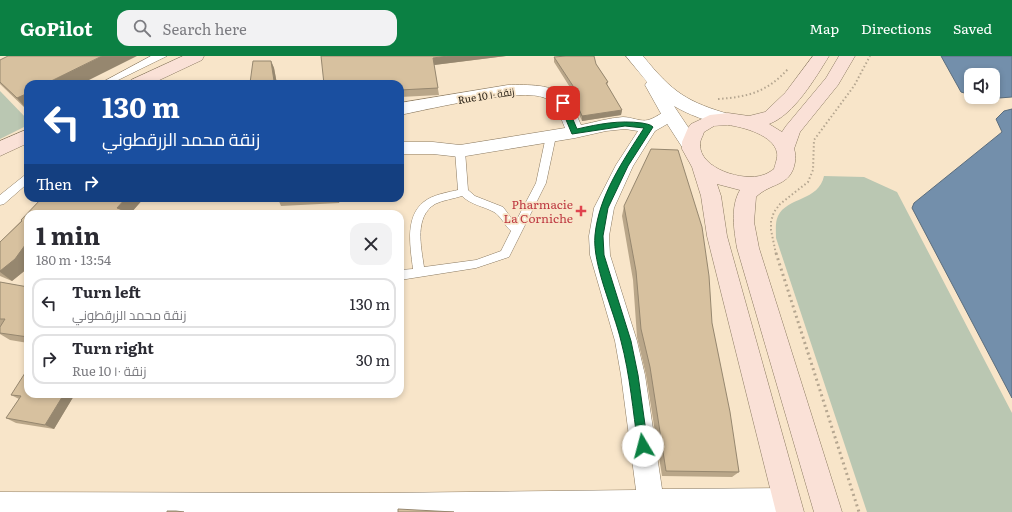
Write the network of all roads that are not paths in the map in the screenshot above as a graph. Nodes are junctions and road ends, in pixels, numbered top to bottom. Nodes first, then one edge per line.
1 (163, 56) edge
2 (192, 56) edge
3 (634, 56) edge
4 (821, 56) edge
5 (847, 56) edge
6 (645, 70) junction
7 (111, 80) edge
8 (145, 80) edge
9 (404, 108) edge
10 (670, 115) junction
11 (726, 119) junction
12 (750, 122) junction
13 (649, 127) junction
14 (574, 132) junction
15 (551, 136) junction
16 (24, 137) edge
17 (690, 145) junction
18 (404, 148) edge
19 (785, 148) junction
20 (0, 149) edge
21 (460, 151) junction
22 (701, 166) junction
23 (24, 181) edge
24 (761, 183) junction
25 (464, 192) junction
26 (0, 201) edge
27 (517, 230) junction
28 (419, 272) junction
29 (404, 275) edge
30 (0, 506) edge
31 (789, 506) edge
32 (222, 508) edge
33 (499, 508) edge
34 (529, 508) edge
35 (652, 508) edge
36 (111, 509) edge
37 (346, 509) edge
38 (383, 509) edge
39 (828, 512) edge

1 - 7 lane
2 - 8 main road
3 - 6 street
4 - 12 main road
5 - 19 main road
6 - 10 street
6 - 11 street
9 - 14 street, Rue 10 زنقة ١٠
10 - 13 street
10 - 17 street
11 - 12 main road
11 - 17 main road
12 - 19 main road
13 - 14 street
13 - 35 street
14 - 15 street
15 - 21 street
15 - 27 lane
16 - 20 main road
17 - 22 main road
18 - 21 street
19 - 24 main road
21 - 25 lane
22 - 24 main road
22 - 31 main road
23 - 26 lane
24 - 39 main road
25 - 27 lane
25 - 28 lane
27 - 28 lane
28 - 29 lane
30 - 36 street
31 - 35 street
32 - 36 street
32 - 37 street
33 - 34 street
33 - 38 street
34 - 35 street
37 - 38 street

